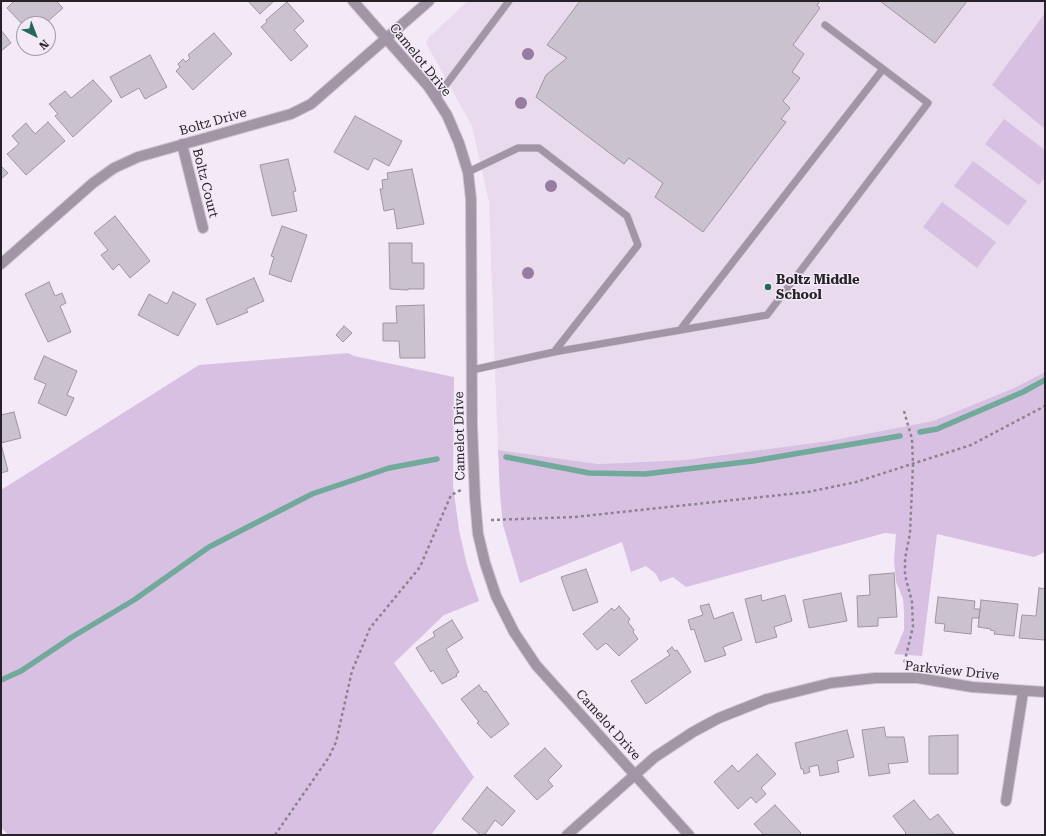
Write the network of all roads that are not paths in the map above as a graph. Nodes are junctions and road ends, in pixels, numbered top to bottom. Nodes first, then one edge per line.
1 (354, 1) edge
2 (429, 1) edge
3 (510, 1) edge
4 (825, 25) dead end
5 (387, 38) junction
6 (883, 69) junction
7 (436, 98) junction
8 (182, 144) junction
9 (468, 172) junction
10 (203, 228) dead end
11 (1, 264) edge
12 (680, 330) junction
13 (554, 352) junction
14 (472, 370) junction
15 (1023, 692) junction
16 (1045, 692) edge
17 (634, 775) junction
18 (1006, 801) dead end
19 (567, 835) edge
20 (689, 835) edge

1 - 5 street, Camelot Drive
2 - 5 street, Boltz Drive
3 - 7 lane
4 - 6 lane
5 - 7 street, Camelot Drive
5 - 8 street, Boltz Drive
6 - 12 lane
6 - 12 lane
7 - 9 street, Camelot Drive
8 - 10 street, Boltz Court
8 - 11 street, Boltz Drive
9 - 13 lane
9 - 14 street, Camelot Drive
12 - 13 lane
13 - 14 lane
14 - 17 street, Camelot Drive
15 - 16 street, Parkview Drive
15 - 17 street, Parkview Drive
15 - 18 street
17 - 19 street, Parkview Drive
17 - 20 street, Camelot Drive

